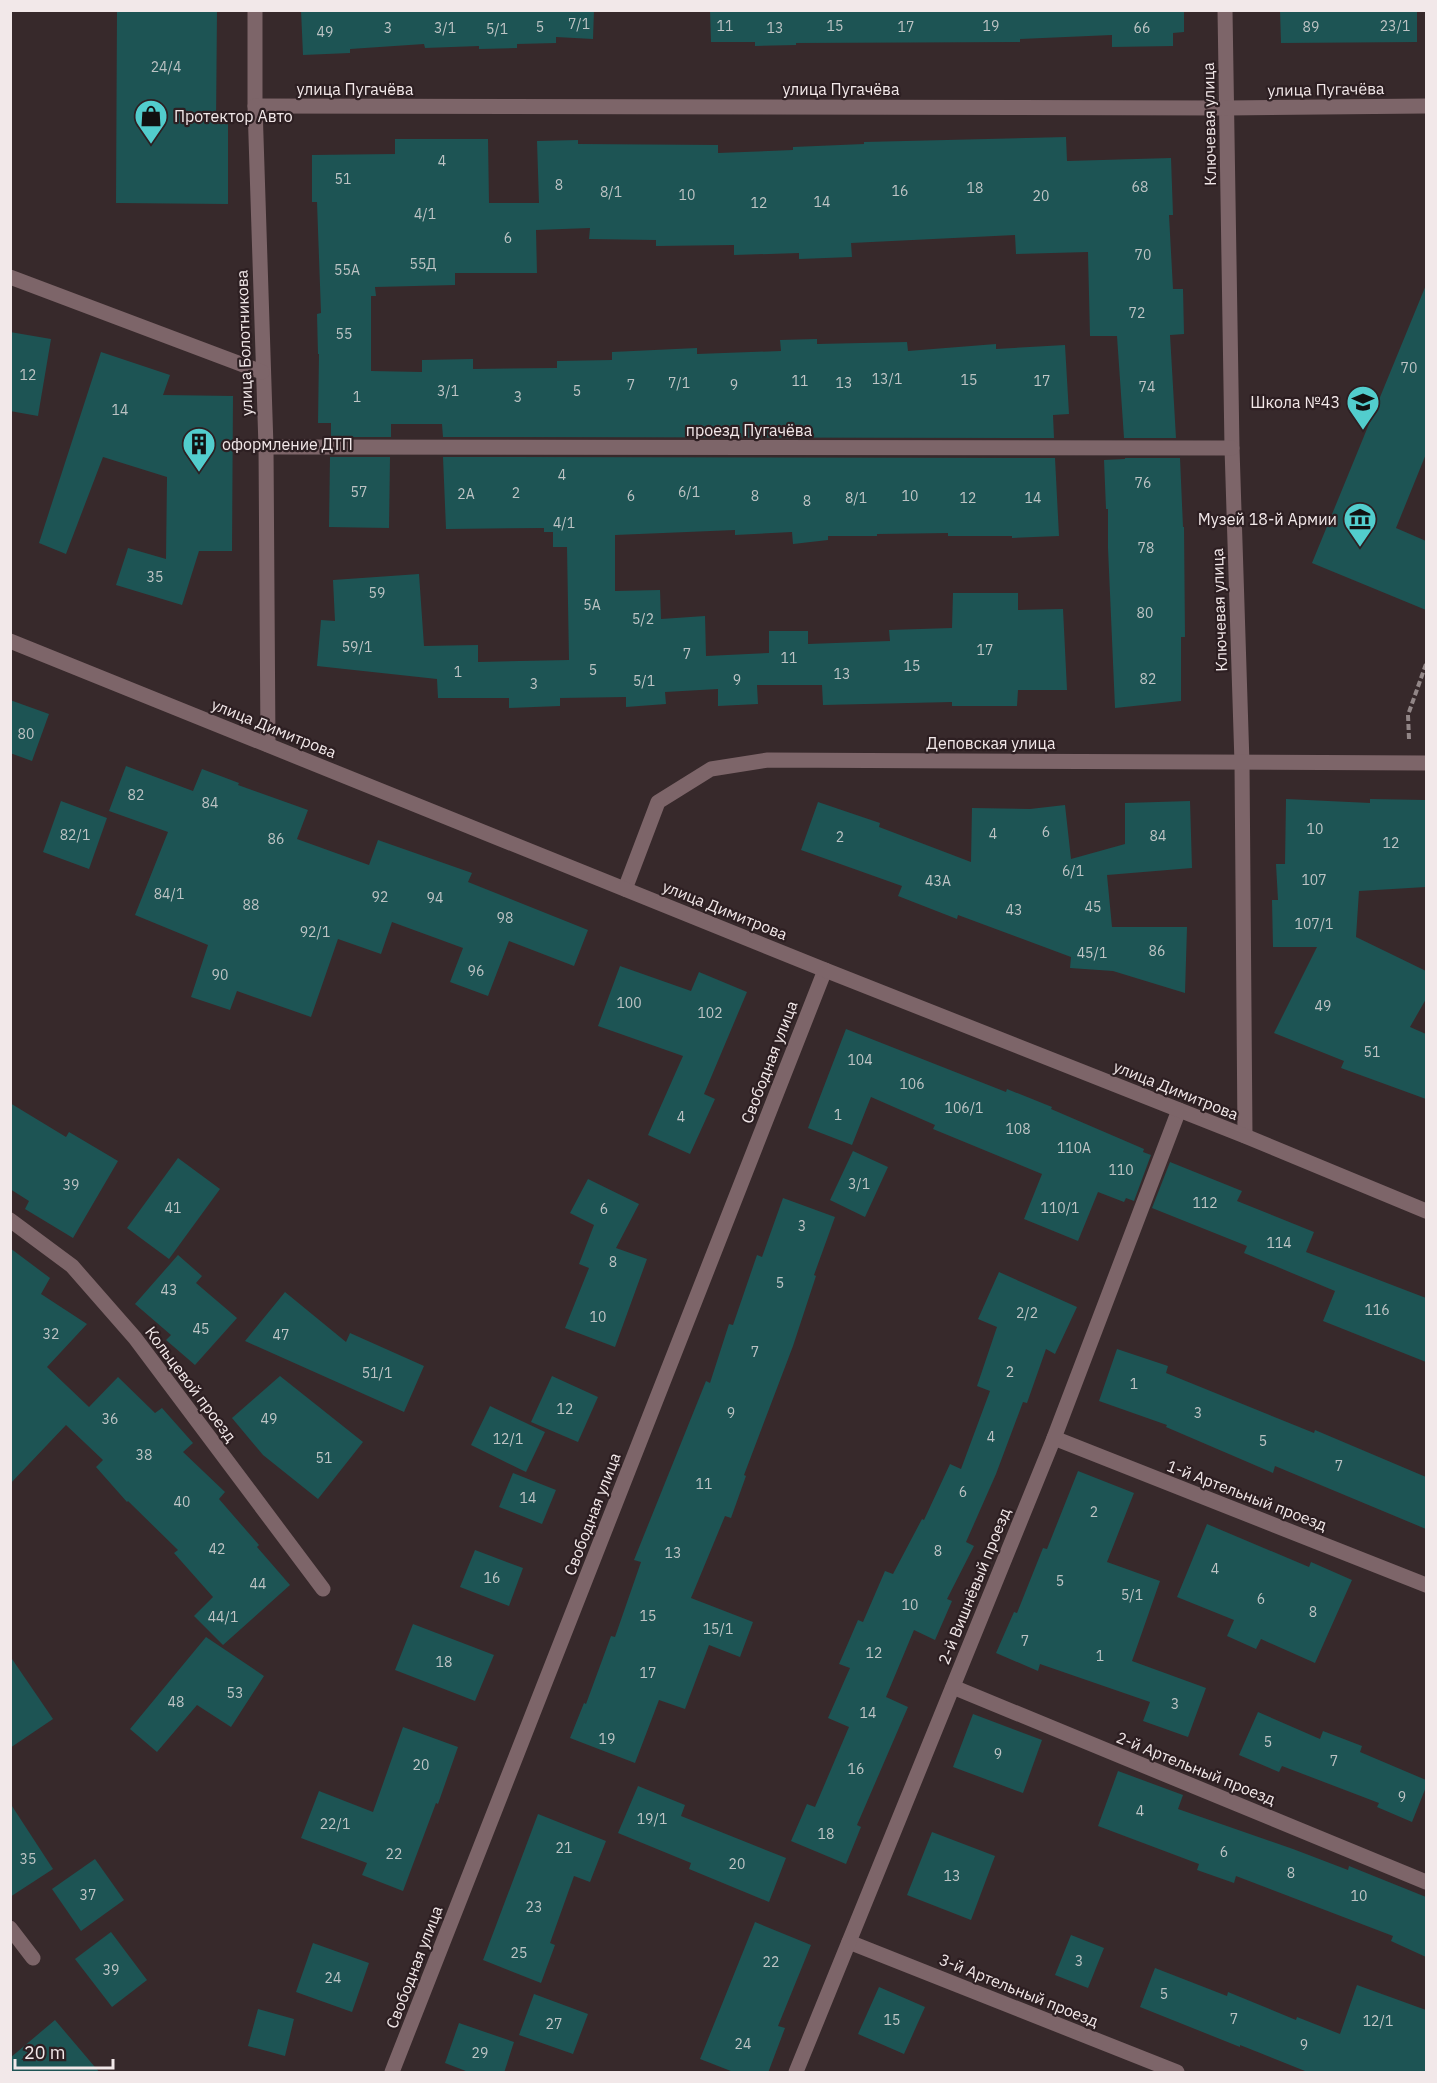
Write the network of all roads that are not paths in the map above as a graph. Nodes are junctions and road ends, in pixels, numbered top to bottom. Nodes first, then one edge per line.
1 (255, 10) edge
2 (1225, 10) edge
3 (255, 106) junction
4 (1426, 106) edge
5 (1227, 108) junction
6 (10, 277) edge
7 (262, 372) junction
8 (266, 447) junction
9 (1232, 448) junction
10 (10, 640) edge
11 (268, 745) junction
12 (1242, 762) junction
13 (1426, 764) edge
14 (625, 889) junction
15 (825, 970) junction
16 (1179, 1110) junction
17 (1245, 1136) junction
18 (1426, 1211) edge
19 (10, 1220) edge
20 (1054, 1438) junction
21 (1426, 1585) edge
22 (323, 1588) dead end
23 (953, 1687) junction
24 (1426, 1882) edge
25 (10, 1928) edge
26 (849, 1942) junction
27 (33, 1958) dead end
28 (392, 2073) edge
29 (796, 2073) edge
30 (1177, 2073) edge

1 - 3 street, улица Болотникова
2 - 5 street, Ключевая улица
3 - 5 street, улица Пугачёва
3 - 7 street, улица Болотникова
4 - 5 street, улица Пугачёва
5 - 9 street, Ключевая улица
6 - 7 street
7 - 8 street, улица Болотникова
8 - 9 street, проезд Пугачёва
8 - 11 street, улица Болотникова
9 - 12 street, Ключевая улица
10 - 11 street, улица Димитрова
11 - 14 street, улица Димитрова
12 - 13 street, Деповская улица
12 - 14 street, Деповская улица
12 - 17 street, Ключевая улица
14 - 15 street, улица Димитрова
15 - 16 street, улица Димитрова
15 - 28 street, Свободная улица
16 - 17 street, улица Димитрова
16 - 20 street, 2-й Вишнёвый проезд
17 - 18 street, улица Димитрова
19 - 22 street, Кольцевой проезд
20 - 21 street, 1-й Артельный проезд
20 - 23 street, 2-й Вишнёвый проезд
23 - 24 street, 2-й Артельный проезд
23 - 26 street, 2-й Вишнёвый проезд
25 - 27 street
26 - 29 street, 2-й Вишнёвый проезд
26 - 30 street, 3-й Артельный проезд

